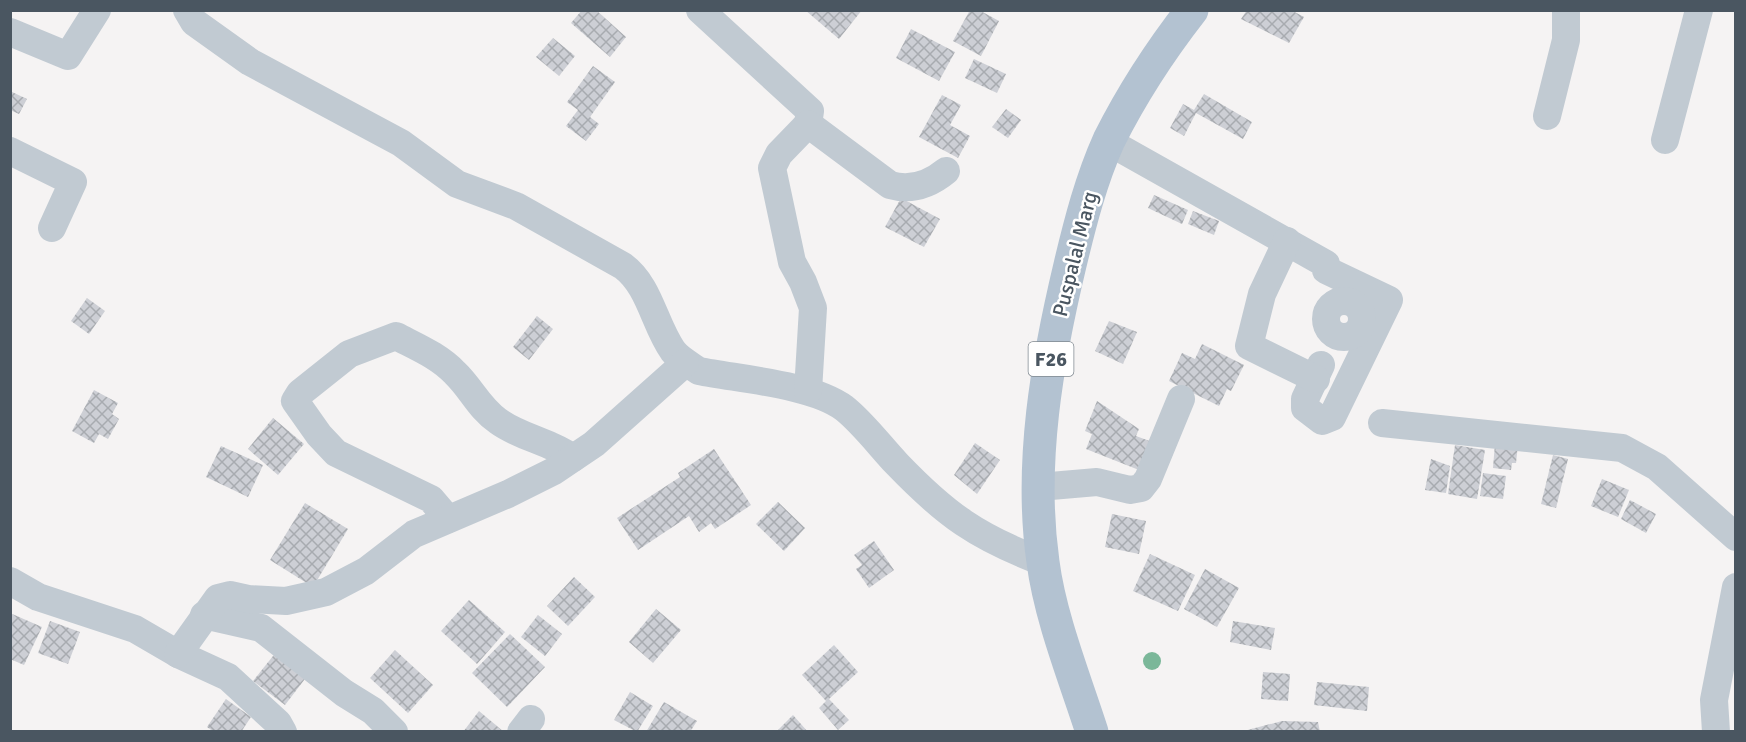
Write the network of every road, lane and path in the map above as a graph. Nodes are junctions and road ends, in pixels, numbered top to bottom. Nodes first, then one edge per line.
1 (97, 10) edge
2 (187, 10) edge
3 (700, 10) edge
4 (1192, 10) edge
5 (1566, 10) edge
6 (1699, 10) edge
7 (10, 32) edge
8 (1547, 116) dead end
9 (808, 124) junction
10 (1665, 140) dead end
11 (1109, 142) junction
12 (10, 150) edge
13 (945, 171) dead end
14 (52, 228) dead end
15 (1287, 242) junction
16 (1336, 334) dead end
17 (686, 363) junction
18 (1319, 372) junction
19 (808, 391) junction
20 (1181, 399) dead end
21 (1382, 423) dead end
22 (573, 458) junction
23 (1039, 487) junction
24 (448, 519) junction
25 (1736, 537) edge
26 (1043, 562) junction
27 (10, 581) edge
28 (1736, 588) edge
29 (204, 615) junction
30 (178, 654) junction
31 (283, 732) edge
32 (394, 732) edge
33 (1092, 732) edge
34 (1716, 732) edge

1 - 7 street
2 - 17 street
3 - 9 street
4 - 11 main road, Puspalal Marg / F26
5 - 8 street
6 - 10 street
9 - 13 street
9 - 19 street
11 - 15 street
11 - 23 main road, Puspalal Marg / F26
12 - 14 street
15 - 18 street
15 - 18 street
16 - 18 street
17 - 19 street
17 - 22 street
19 - 26 street
20 - 23 street
21 - 25 street
22 - 24 street
22 - 24 street
23 - 26 main road, Puspalal Marg / F26
24 - 29 street
26 - 33 main road, Puspalal Marg / F26
27 - 30 street
28 - 34 street
29 - 30 street
29 - 32 street
30 - 31 street

